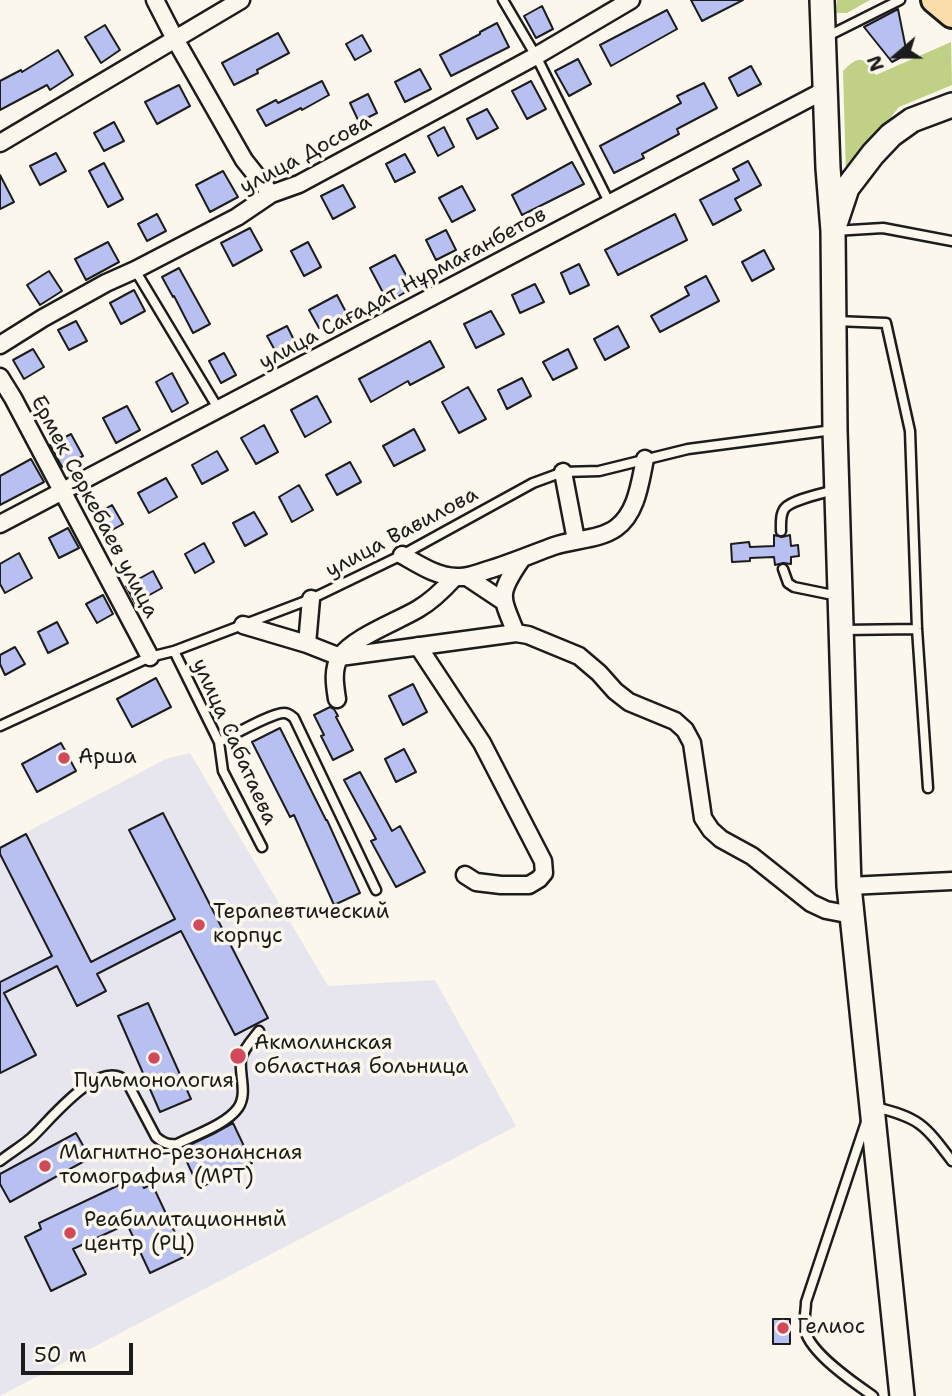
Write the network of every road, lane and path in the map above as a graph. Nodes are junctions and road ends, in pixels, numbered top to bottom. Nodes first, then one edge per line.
1 (155, 0) edge
2 (241, 0) edge
3 (503, 0) edge
4 (631, 0) edge
5 (822, 0) edge
6 (900, 0) edge
7 (934, 0) edge
8 (952, 15) edge
9 (824, 38) junction
10 (175, 39) junction
11 (536, 56) junction
12 (825, 90) junction
13 (952, 105) edge
14 (0, 143) edge
15 (271, 194) junction
16 (610, 204) junction
17 (833, 231) junction
18 (952, 241) edge
19 (135, 270) junction
20 (835, 321) junction
21 (0, 345) edge
22 (0, 377) edge
23 (219, 410) junction
24 (835, 430) junction
25 (645, 459) junction
26 (563, 472) junction
27 (837, 489) junction
28 (62, 492) junction
29 (0, 524) edge
30 (781, 531) dead end
31 (576, 540) junction
32 (402, 555) junction
33 (521, 560) junction
34 (783, 569) dead end
35 (461, 577) junction
36 (840, 596) junction
37 (311, 599) junction
38 (503, 601) junction
39 (243, 625) junction
40 (917, 629) junction
41 (841, 630) junction
42 (516, 633) junction
43 (307, 644) junction
44 (418, 646) junction
45 (174, 651) junction
46 (150, 657) junction
47 (340, 657) junction
48 (337, 699) dead end
49 (0, 726) edge
50 (219, 742) junction
51 (928, 788) dead end
52 (262, 846) dead end
53 (465, 876) dead end
54 (952, 881) edge
55 (849, 886) junction
56 (376, 890) dead end
57 (852, 915) junction
58 (259, 1031) dead end
59 (872, 1106) junction
60 (0, 1161) edge
61 (952, 1161) edge
62 (873, 1396) edge
63 (902, 1396) edge

1 - 10 street
2 - 10 street
3 - 11 lane
4 - 11 street, улица Досова
5 - 9 street
6 - 9 lane
7 - 8 main road
9 - 12 street
10 - 14 street
10 - 15 street
11 - 15 street, улица Досова
11 - 16 lane
12 - 16 street, улица Сағадат Нұрмағанбетов
12 - 17 street
13 - 17 street
15 - 19 street, улица Досова
16 - 23 street, улица Сағадат Нұрмағанбетов
17 - 18 lane
17 - 20 street
19 - 21 street, улица Досова
19 - 23 lane
20 - 24 street
20 - 40 lane
22 - 28 street, Ермек Серкебаев улица
23 - 28 street, улица Сағадат Нұрмағанбетов
24 - 25 lane, улица Вавилова
24 - 27 street
25 - 26 lane, улица Вавилова
25 - 31 street
26 - 31 street
26 - 32 lane, улица Вавилова
27 - 30 lane
27 - 36 street
28 - 29 street, улица Сағадат Нұрмағанбетов
28 - 46 street, Ермек Серкебаев улица
31 - 33 street
32 - 35 street
32 - 37 lane, улица Вавилова
33 - 35 street
33 - 38 street
34 - 36 lane
35 - 38 street
35 - 47 street
36 - 41 street
37 - 39 lane, улица Вавилова
37 - 43 street
38 - 42 street
39 - 43 street
39 - 45 lane, улица Вавилова
40 - 41 lane
40 - 51 lane
41 - 55 street
42 - 44 street
42 - 57 street
43 - 47 street
44 - 47 street
44 - 53 street
45 - 46 lane, улица Вавилова
45 - 50 lane, улица Сабатаева
46 - 49 lane, улица Вавилова
47 - 48 street
50 - 52 lane, улица Сабатаева
50 - 56 lane
54 - 55 street
55 - 57 street
57 - 59 street
58 - 60 lane
59 - 61 lane
59 - 62 lane
59 - 63 street

